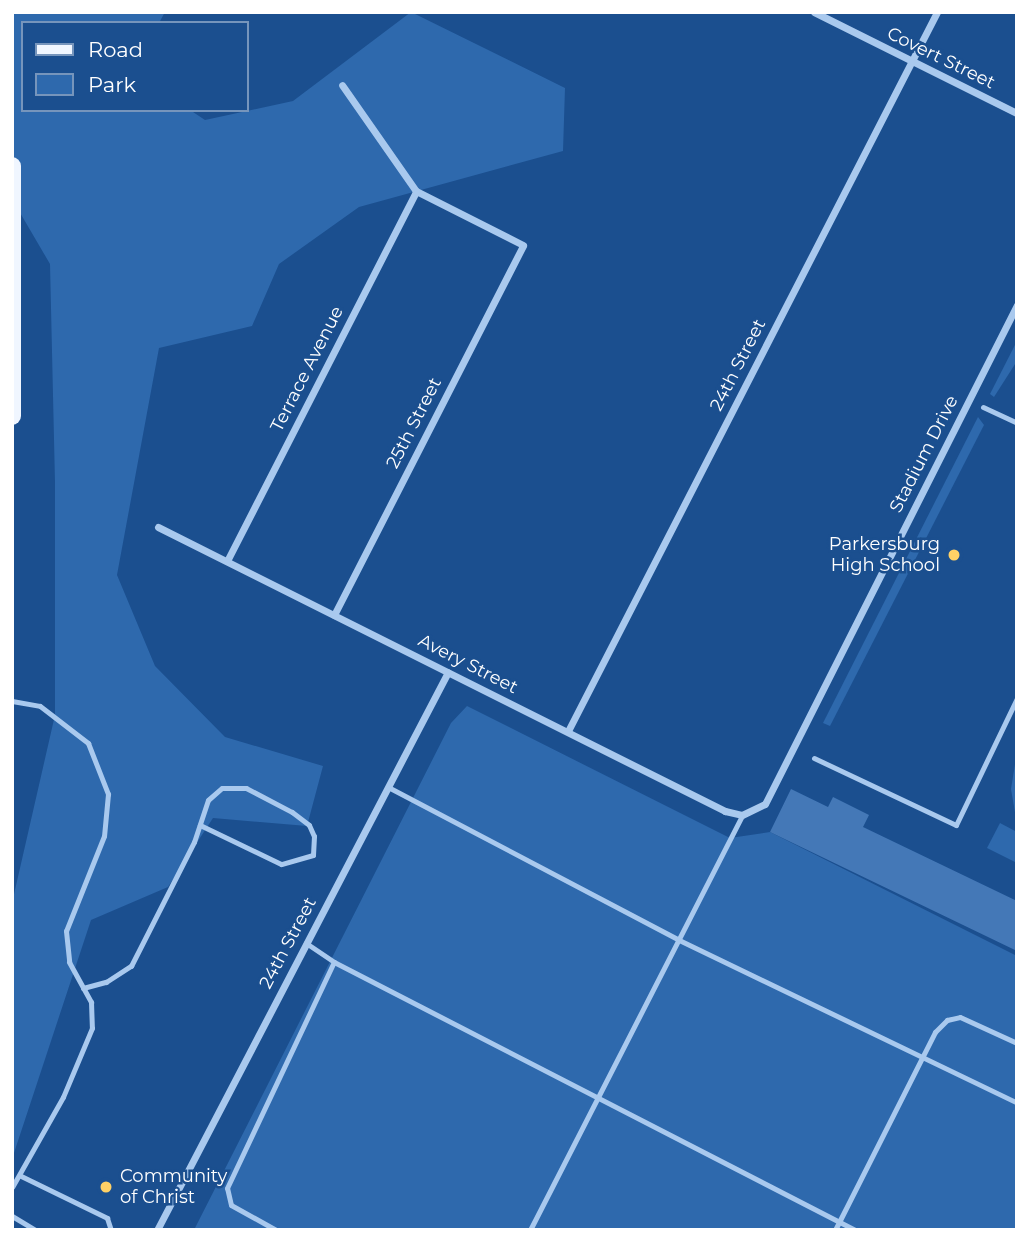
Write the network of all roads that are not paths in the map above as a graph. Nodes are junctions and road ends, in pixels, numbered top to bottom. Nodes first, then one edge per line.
1 (814, 12) edge
2 (937, 12) edge
3 (912, 61) junction
4 (342, 85) dead end
5 (1017, 113) edge
6 (12, 166) edge
7 (416, 191) junction
8 (1017, 305) edge
9 (983, 407) dead end
10 (12, 416) edge
11 (1017, 424) edge
12 (158, 527) dead end
13 (226, 561) junction
14 (334, 615) junction
15 (448, 672) junction
16 (1017, 698) edge
17 (12, 701) edge
18 (568, 732) junction
19 (814, 758) dead end
20 (388, 787) junction
21 (742, 815) junction
22 (200, 825) junction
23 (679, 940) junction
24 (306, 943) junction
25 (334, 962) junction
26 (83, 988) junction
27 (1017, 1043) edge
28 (923, 1056) junction
29 (599, 1097) junction
30 (1017, 1103) edge
31 (22, 1176) junction
32 (12, 1187) edge
33 (12, 1216) edge
34 (839, 1222) junction
35 (35, 1230) edge
36 (111, 1230) edge
37 (157, 1230) edge
38 (276, 1230) edge
39 (530, 1230) edge
40 (835, 1230) edge
41 (855, 1230) edge

1 - 3 street, Covert Street
2 - 3 street, 24th Street
3 - 5 street, Covert Street
3 - 18 street, 24th Street
4 - 7 street
6 - 10 main road
7 - 13 street, Terrace Avenue
7 - 14 street, 25th Street
8 - 21 street, Stadium Drive
9 - 11 lane
12 - 13 street, Avery Street
13 - 14 street, Avery Street
14 - 15 street, Avery Street
15 - 18 street, Avery Street
15 - 20 street, 24th Street
16 - 19 lane
17 - 26 lane
18 - 21 street, Avery Street
20 - 23 lane
20 - 24 street, 24th Street
21 - 23 lane
22 - 22 lane
22 - 26 lane
23 - 28 lane
23 - 29 lane
24 - 25 lane
24 - 37 street, 24th Street
25 - 29 lane
25 - 38 lane
26 - 31 lane
27 - 28 lane
28 - 30 lane
28 - 34 lane
29 - 34 lane
29 - 39 lane
31 - 32 lane
31 - 36 lane
33 - 35 lane
34 - 40 lane
34 - 41 lane

